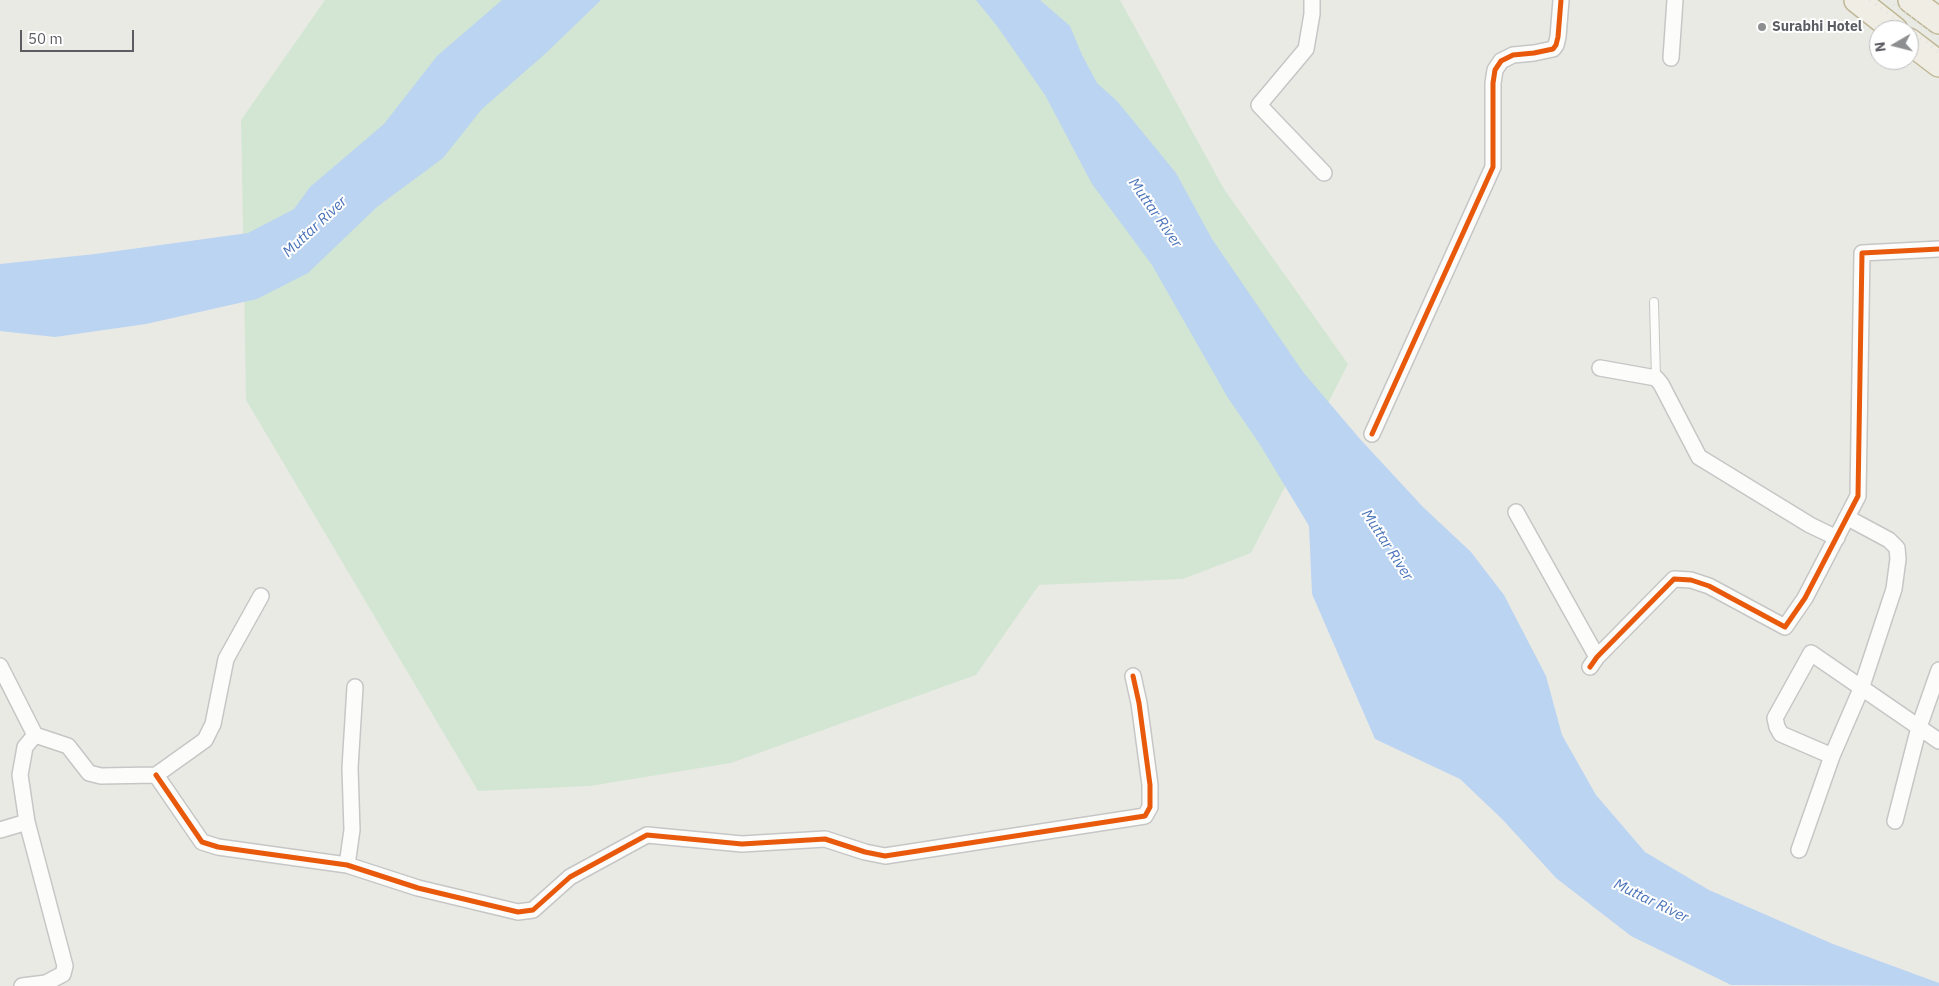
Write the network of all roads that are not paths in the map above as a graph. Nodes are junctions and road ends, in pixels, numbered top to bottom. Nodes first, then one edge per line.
1 (1312, 0) edge
2 (1560, 0) edge
3 (1675, 0) edge
4 (1857, 0) edge
5 (1911, 0) edge
6 (1883, 20) edge
7 (1939, 21) edge
8 (1919, 49) edge
9 (1671, 58) dead end
10 (1939, 64) edge
11 (1324, 173) dead end
12 (1939, 249) edge
13 (1654, 302) dead end
14 (1600, 368) dead end
15 (1656, 378) junction
16 (1372, 434) dead end
17 (1516, 512) dead end
18 (1848, 518) junction
19 (1837, 538) junction
20 (261, 596) dead end
21 (0, 666) edge
22 (1939, 670) edge
23 (1133, 676) dead end
24 (355, 687) dead end
25 (1861, 689) junction
26 (1919, 727) junction
27 (35, 735) junction
28 (1939, 741) edge
29 (1832, 756) junction
30 (156, 775) junction
31 (1895, 821) dead end
32 (27, 822) junction
33 (0, 830) edge
34 (1800, 850) dead end
35 (347, 865) junction
36 (22, 986) edge

1 - 11 street
2 - 16 street
3 - 9 street
4 - 6 highway
5 - 7 highway
8 - 10 highway
12 - 18 street
13 - 15 lane
14 - 15 street
15 - 19 street
17 - 19 street
18 - 19 street
18 - 25 street
20 - 30 street
21 - 27 street
22 - 26 street
23 - 35 street
24 - 35 street
25 - 26 street
25 - 29 street
25 - 29 street
26 - 28 street
26 - 31 street
27 - 30 street
27 - 32 street
29 - 34 street
30 - 35 street
32 - 33 street
32 - 36 street

